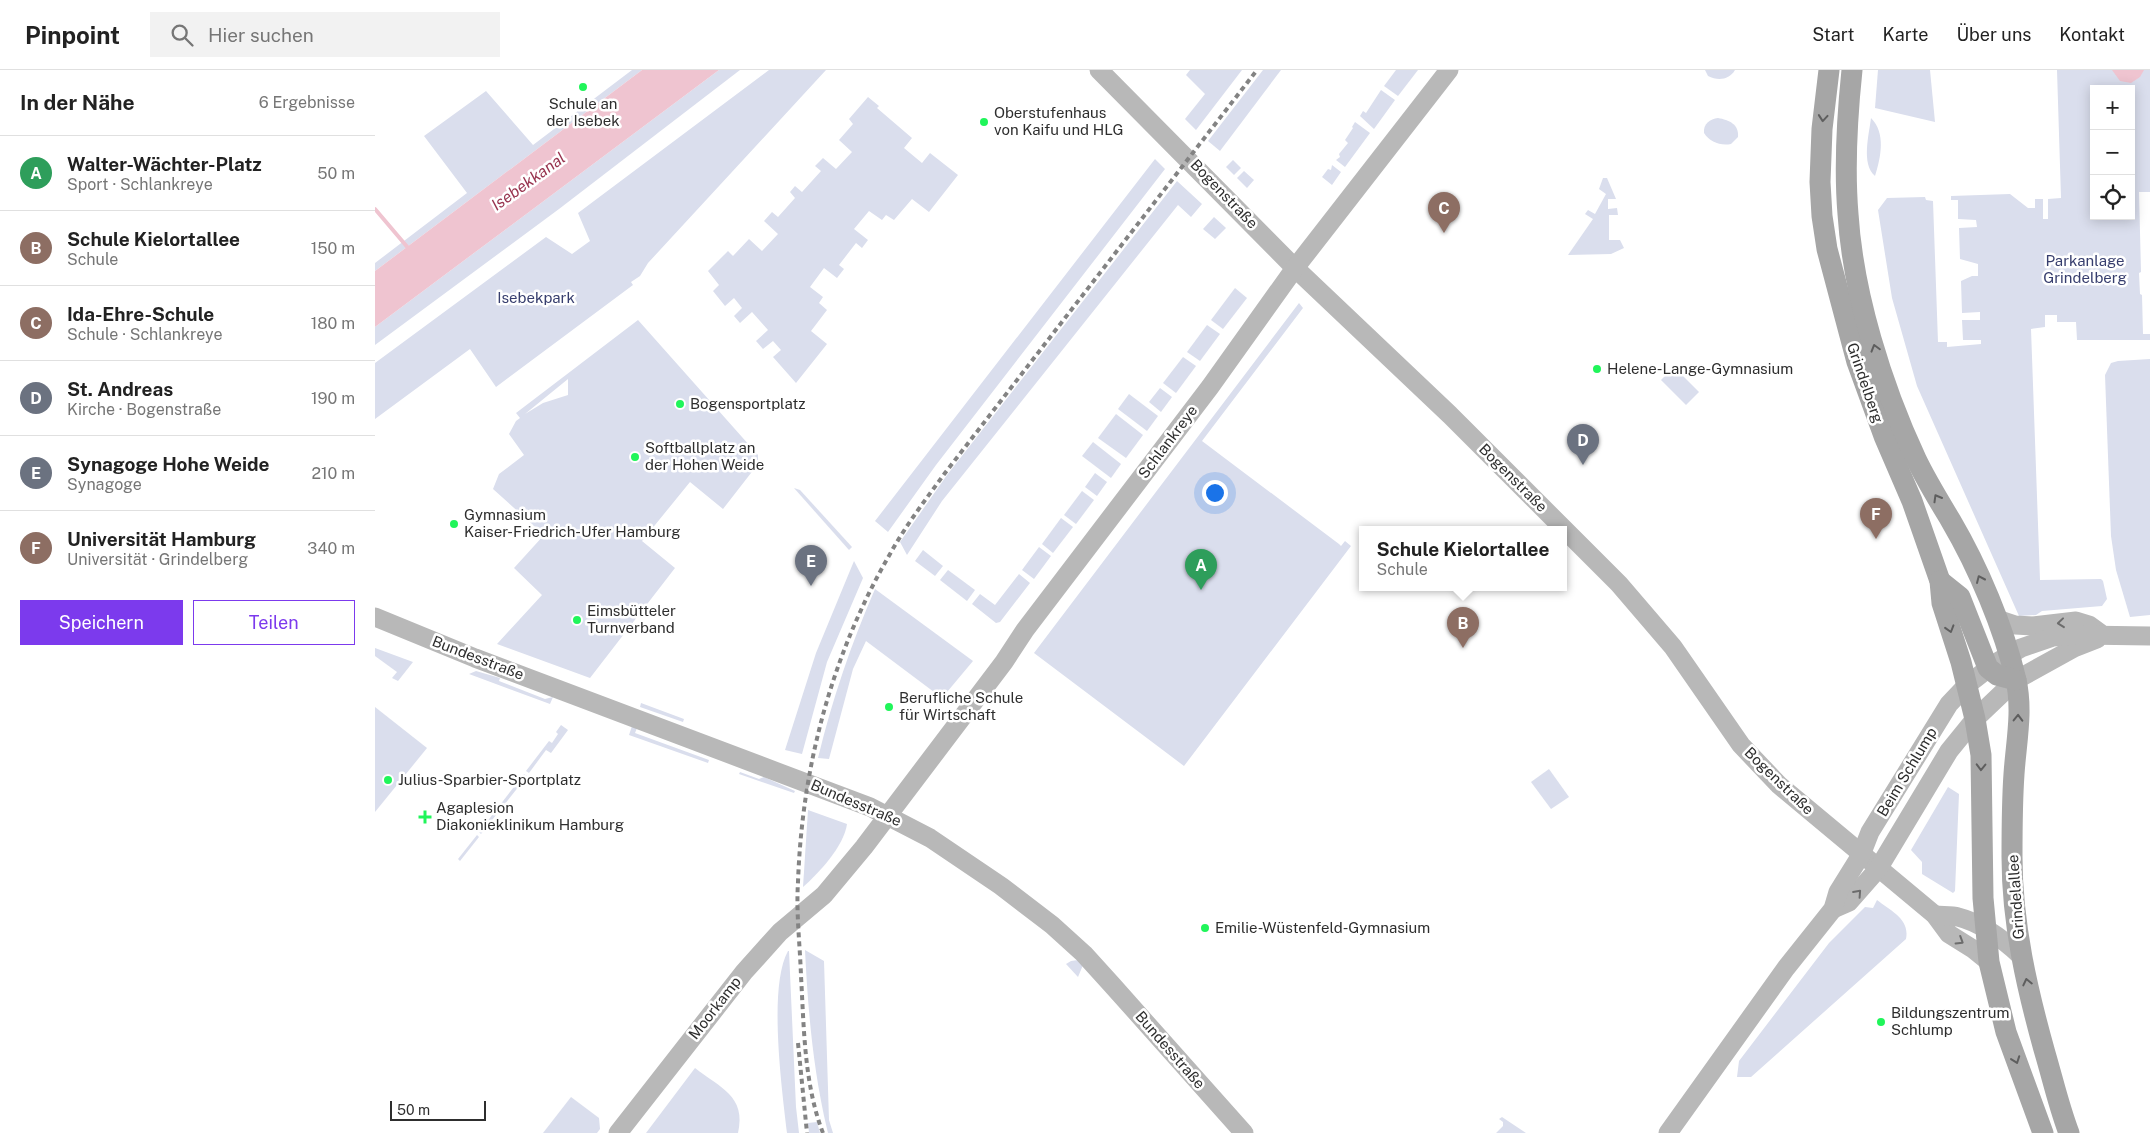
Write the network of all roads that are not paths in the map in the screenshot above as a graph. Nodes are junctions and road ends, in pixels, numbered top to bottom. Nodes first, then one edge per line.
1 (1099, 70) edge
2 (1449, 70) edge
3 (1829, 70) edge
4 (1852, 70) edge
5 (1295, 268) junction
6 (1561, 526) edge
7 (1567, 532) edge
8 (1940, 581) junction
9 (375, 617) edge
10 (1997, 619) junction
11 (2105, 636) junction
12 (2150, 636) edge
13 (2008, 656) junction
14 (1988, 668) junction
15 (2016, 680) junction
16 (1967, 685) junction
17 (1975, 719) junction
18 (890, 816) junction
19 (1861, 854) junction
20 (1878, 870) junction
21 (825, 895) joint
22 (1833, 909) junction
23 (1935, 915) junction
24 (1985, 930) junction
25 (2021, 956) junction
26 (1989, 962) junction
27 (618, 1133) edge
28 (1244, 1133) edge
29 (1668, 1133) edge
30 (2043, 1133) edge
31 (2069, 1133) edge

1 - 5 street, Bogenstraße
2 - 5 street, Schlankreye
3 -> 8 main road, Grindelberg
10 -> 4 main road, Grindelberg
5 - 6 street, Bogenstraße
5 - 18 street, Schlankreye
7 - 19 street, Bogenstraße
8 - 14 main road
8 -> 16 main road, Grindelberg
9 - 18 street, Bundesstraße
11 -> 10 street
10 - 13 main road, Grindelberg
11 - 12 street, Beim Schlump
11 - 13 street, Beim Schlump
11 - 15 street, Beim Schlump
13 - 14 street, Beim Schlump
13 - 15 main road, Grindelallee
14 - 15 main road
14 - 16 street, Beim Schlump
15 - 17 street, Beim Schlump
25 -> 15 main road, Grindelallee
16 - 17 main road
16 - 19 street, Beim Schlump
17 - 20 street, Beim Schlump
17 -> 24 main road
18 - 21 street, Schlankreye
18 - 28 street, Bundesstraße
19 - 20 street, Bogenstraße
19 - 22 street, Beim Schlump
22 -> 20 street, Beim Schlump
20 - 23 street, Bogenstraße
21 - 27 street, Moorkamp
22 - 29 street, Beim Schlump
23 - 24 street
23 -> 26 street, Bogenstraße
24 - 25 street
24 - 26 main road
31 -> 25 main road, Grindelallee
26 -> 30 main road

